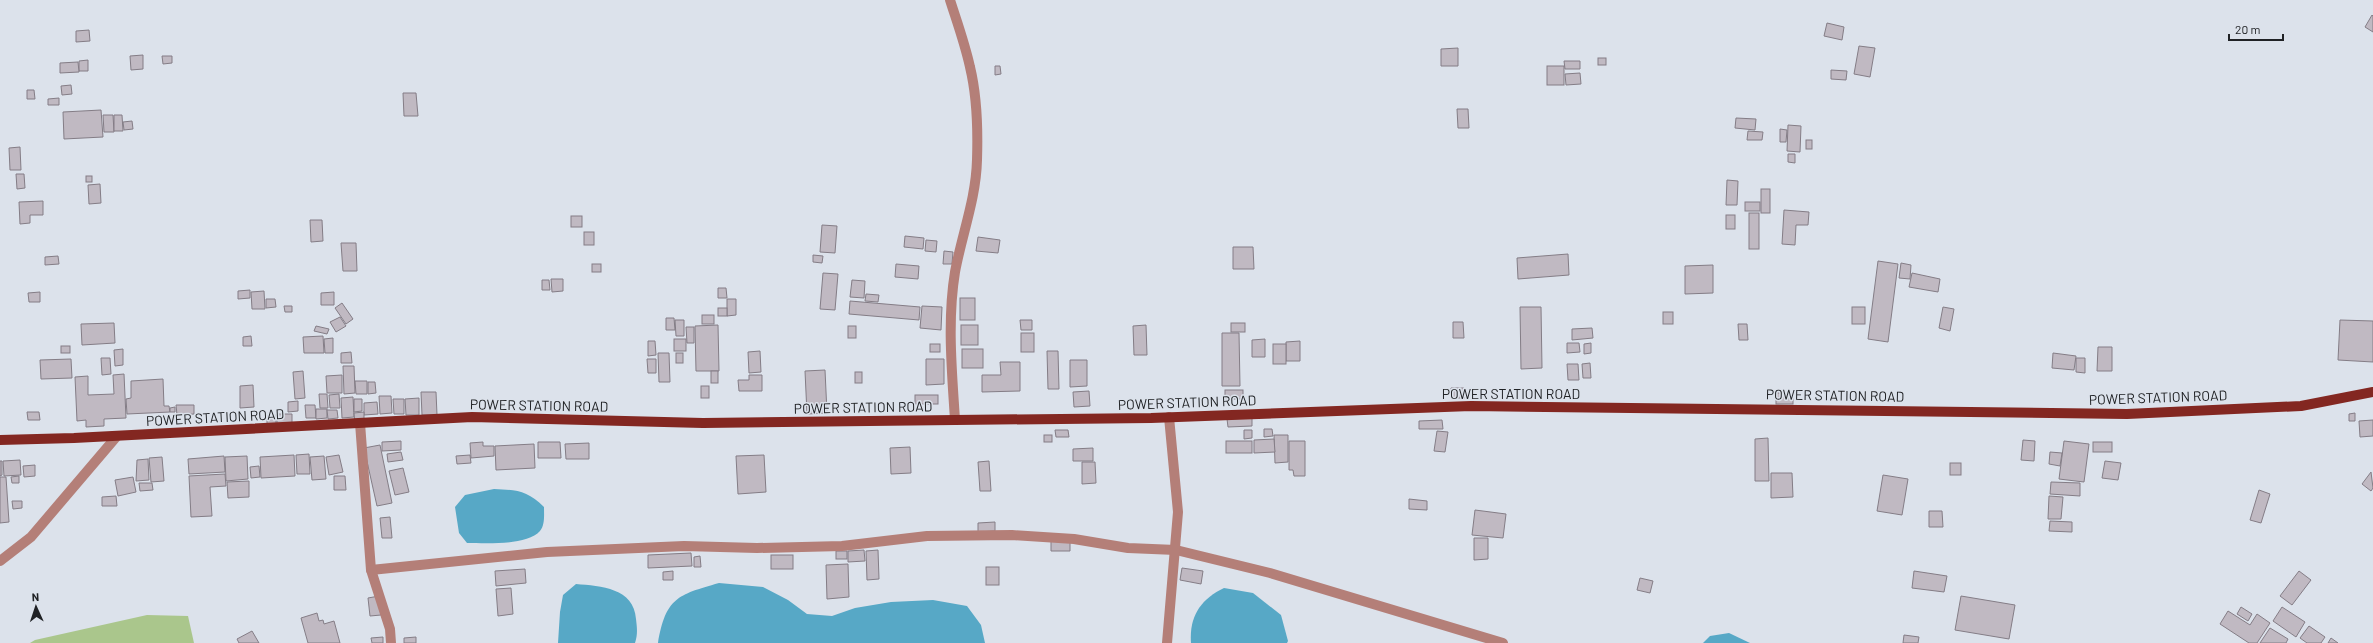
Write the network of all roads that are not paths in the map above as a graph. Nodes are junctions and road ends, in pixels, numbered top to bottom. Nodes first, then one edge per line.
1 (950, 0) edge
2 (2373, 392) edge
3 (1168, 417) junction
4 (955, 420) junction
5 (360, 423) junction
6 (117, 436) junction
7 (0, 440) edge
8 (1176, 550) junction
9 (0, 561) edge
10 (371, 570) junction
11 (391, 643) edge
12 (1167, 643) edge
13 (1503, 643) edge

1 - 4 street
2 - 3 main road, POWER STATION ROAD
3 - 4 main road, POWER STATION ROAD
3 - 8 street
4 - 5 main road, POWER STATION ROAD
5 - 6 main road, POWER STATION ROAD
5 - 10 street
6 - 7 main road, POWER STATION ROAD
6 - 9 street
8 - 10 street
8 - 12 street
8 - 13 street
10 - 11 street

